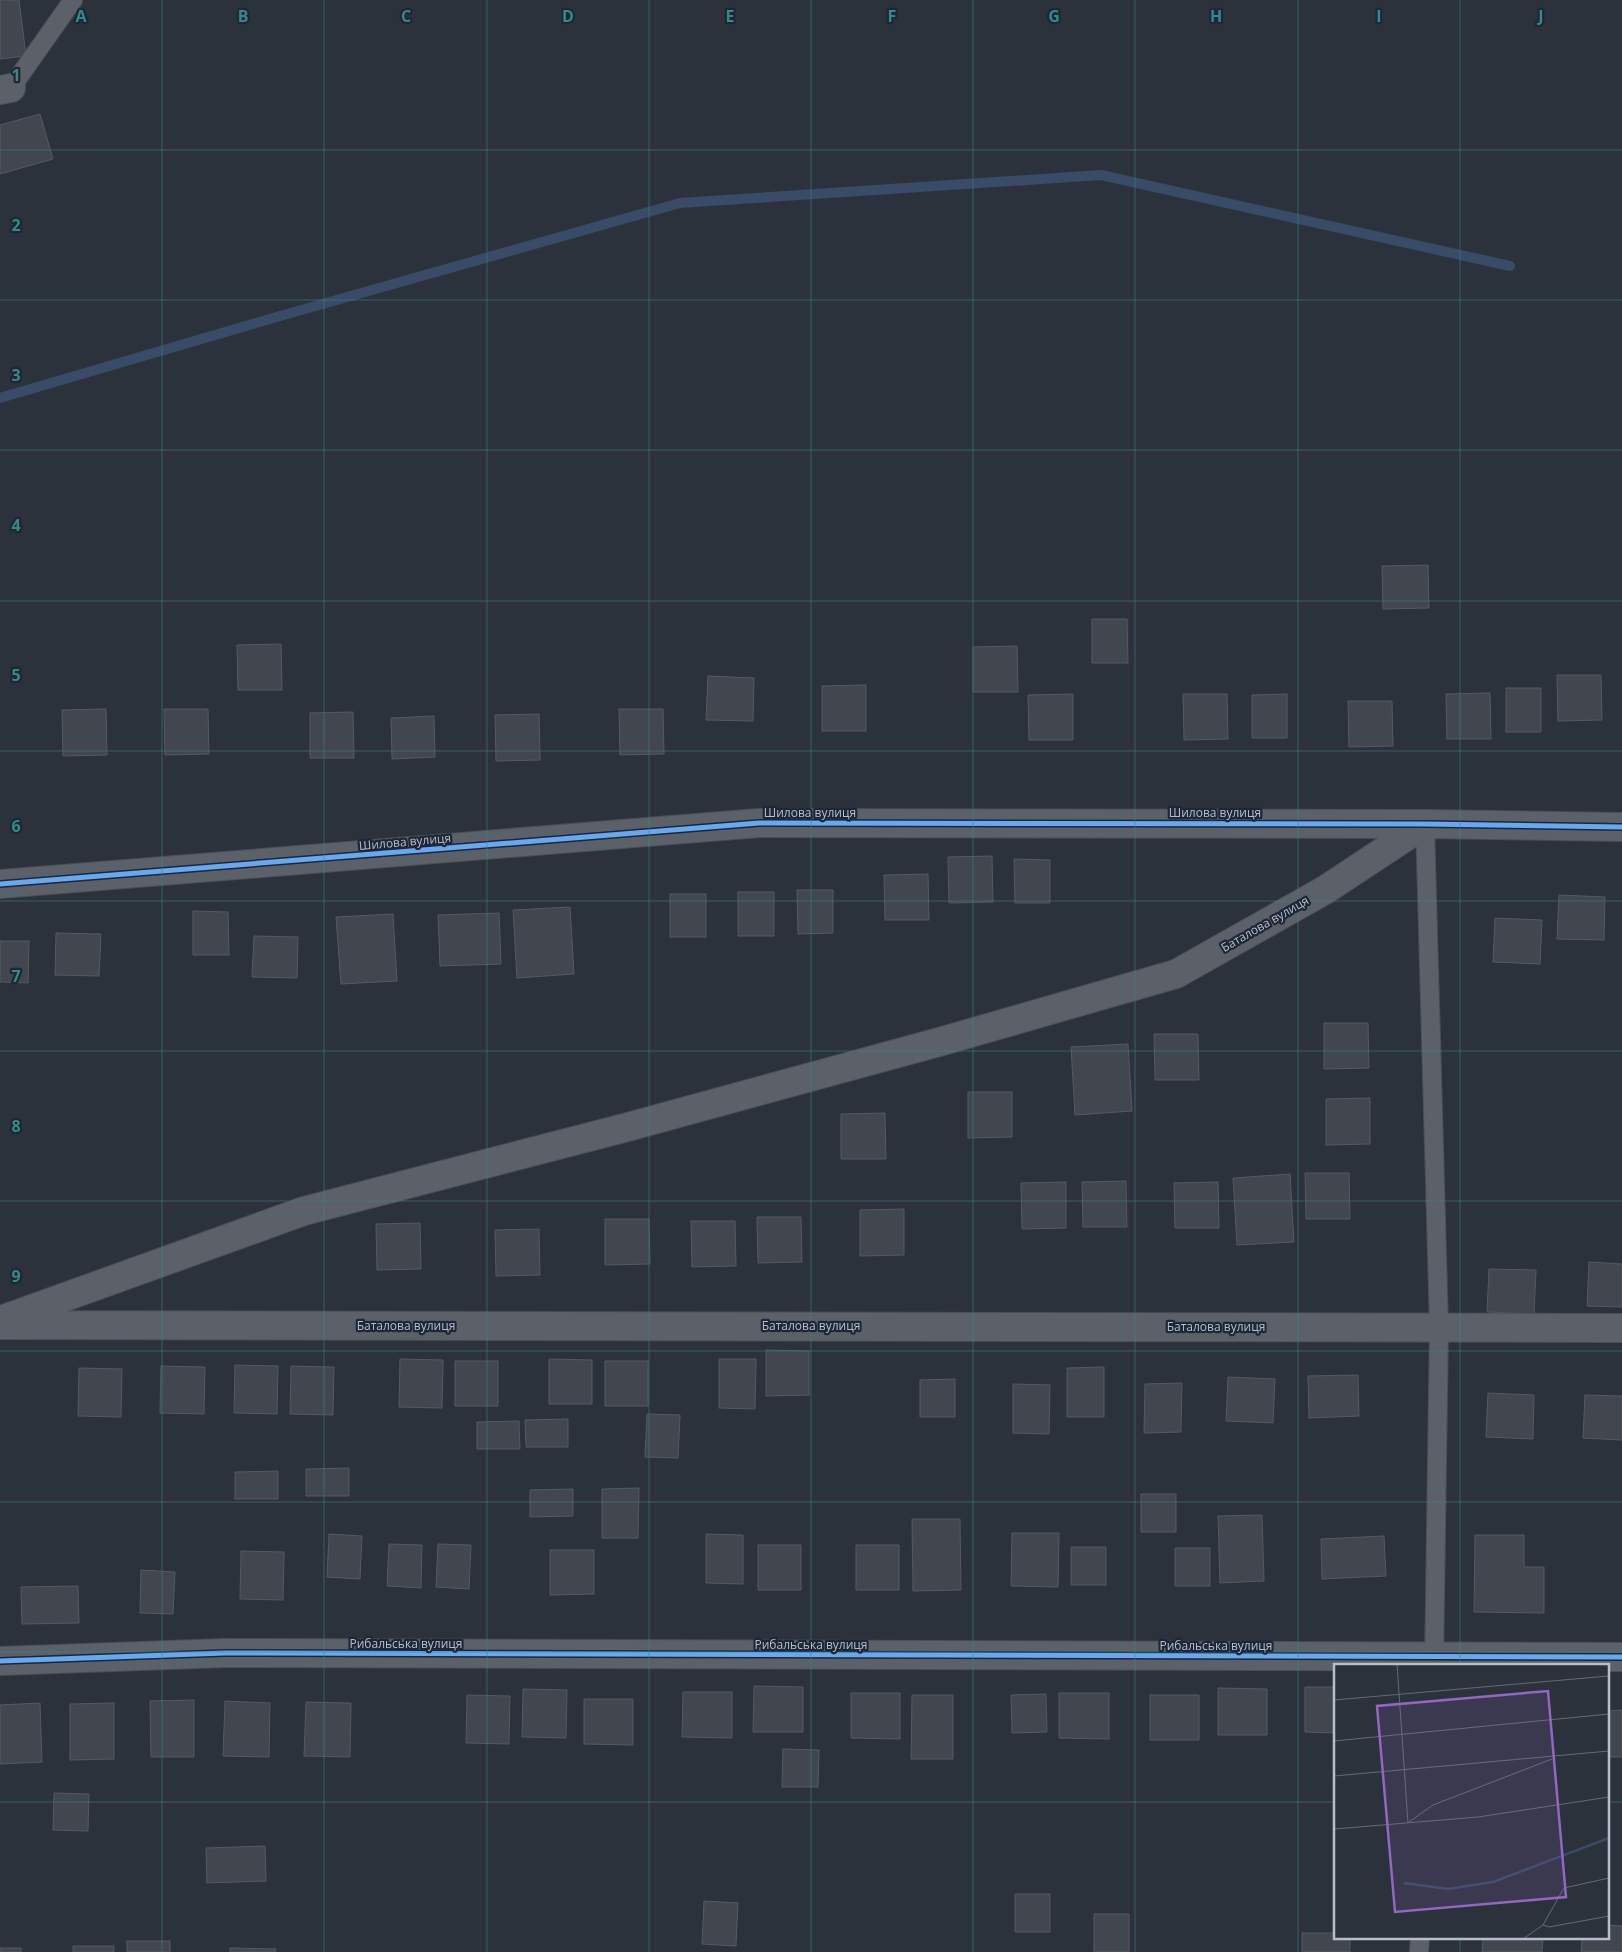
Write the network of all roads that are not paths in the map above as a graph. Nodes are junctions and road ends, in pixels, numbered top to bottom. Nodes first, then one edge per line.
1 (73, 0) edge
2 (5, 89) edge
3 (1425, 824) junction
4 (1622, 827) edge
5 (0, 884) edge
6 (0, 1320) edge
7 (0, 1325) edge
8 (1439, 1327) junction
9 (1622, 1328) edge
10 (1622, 1657) edge
11 (0, 1661) edge
12 (1434, 1661) edge

1 - 2 lane
3 - 4 street, Шилова вулиця
3 - 5 street, Шилова вулиця
3 - 6 street, Баталова вулиця
3 - 8 lane
7 - 8 street, Баталова вулиця
8 - 9 street, Баталова вулиця
8 - 12 lane
10 - 12 street, Рибальська вулиця
11 - 12 street, Рибальська вулиця

